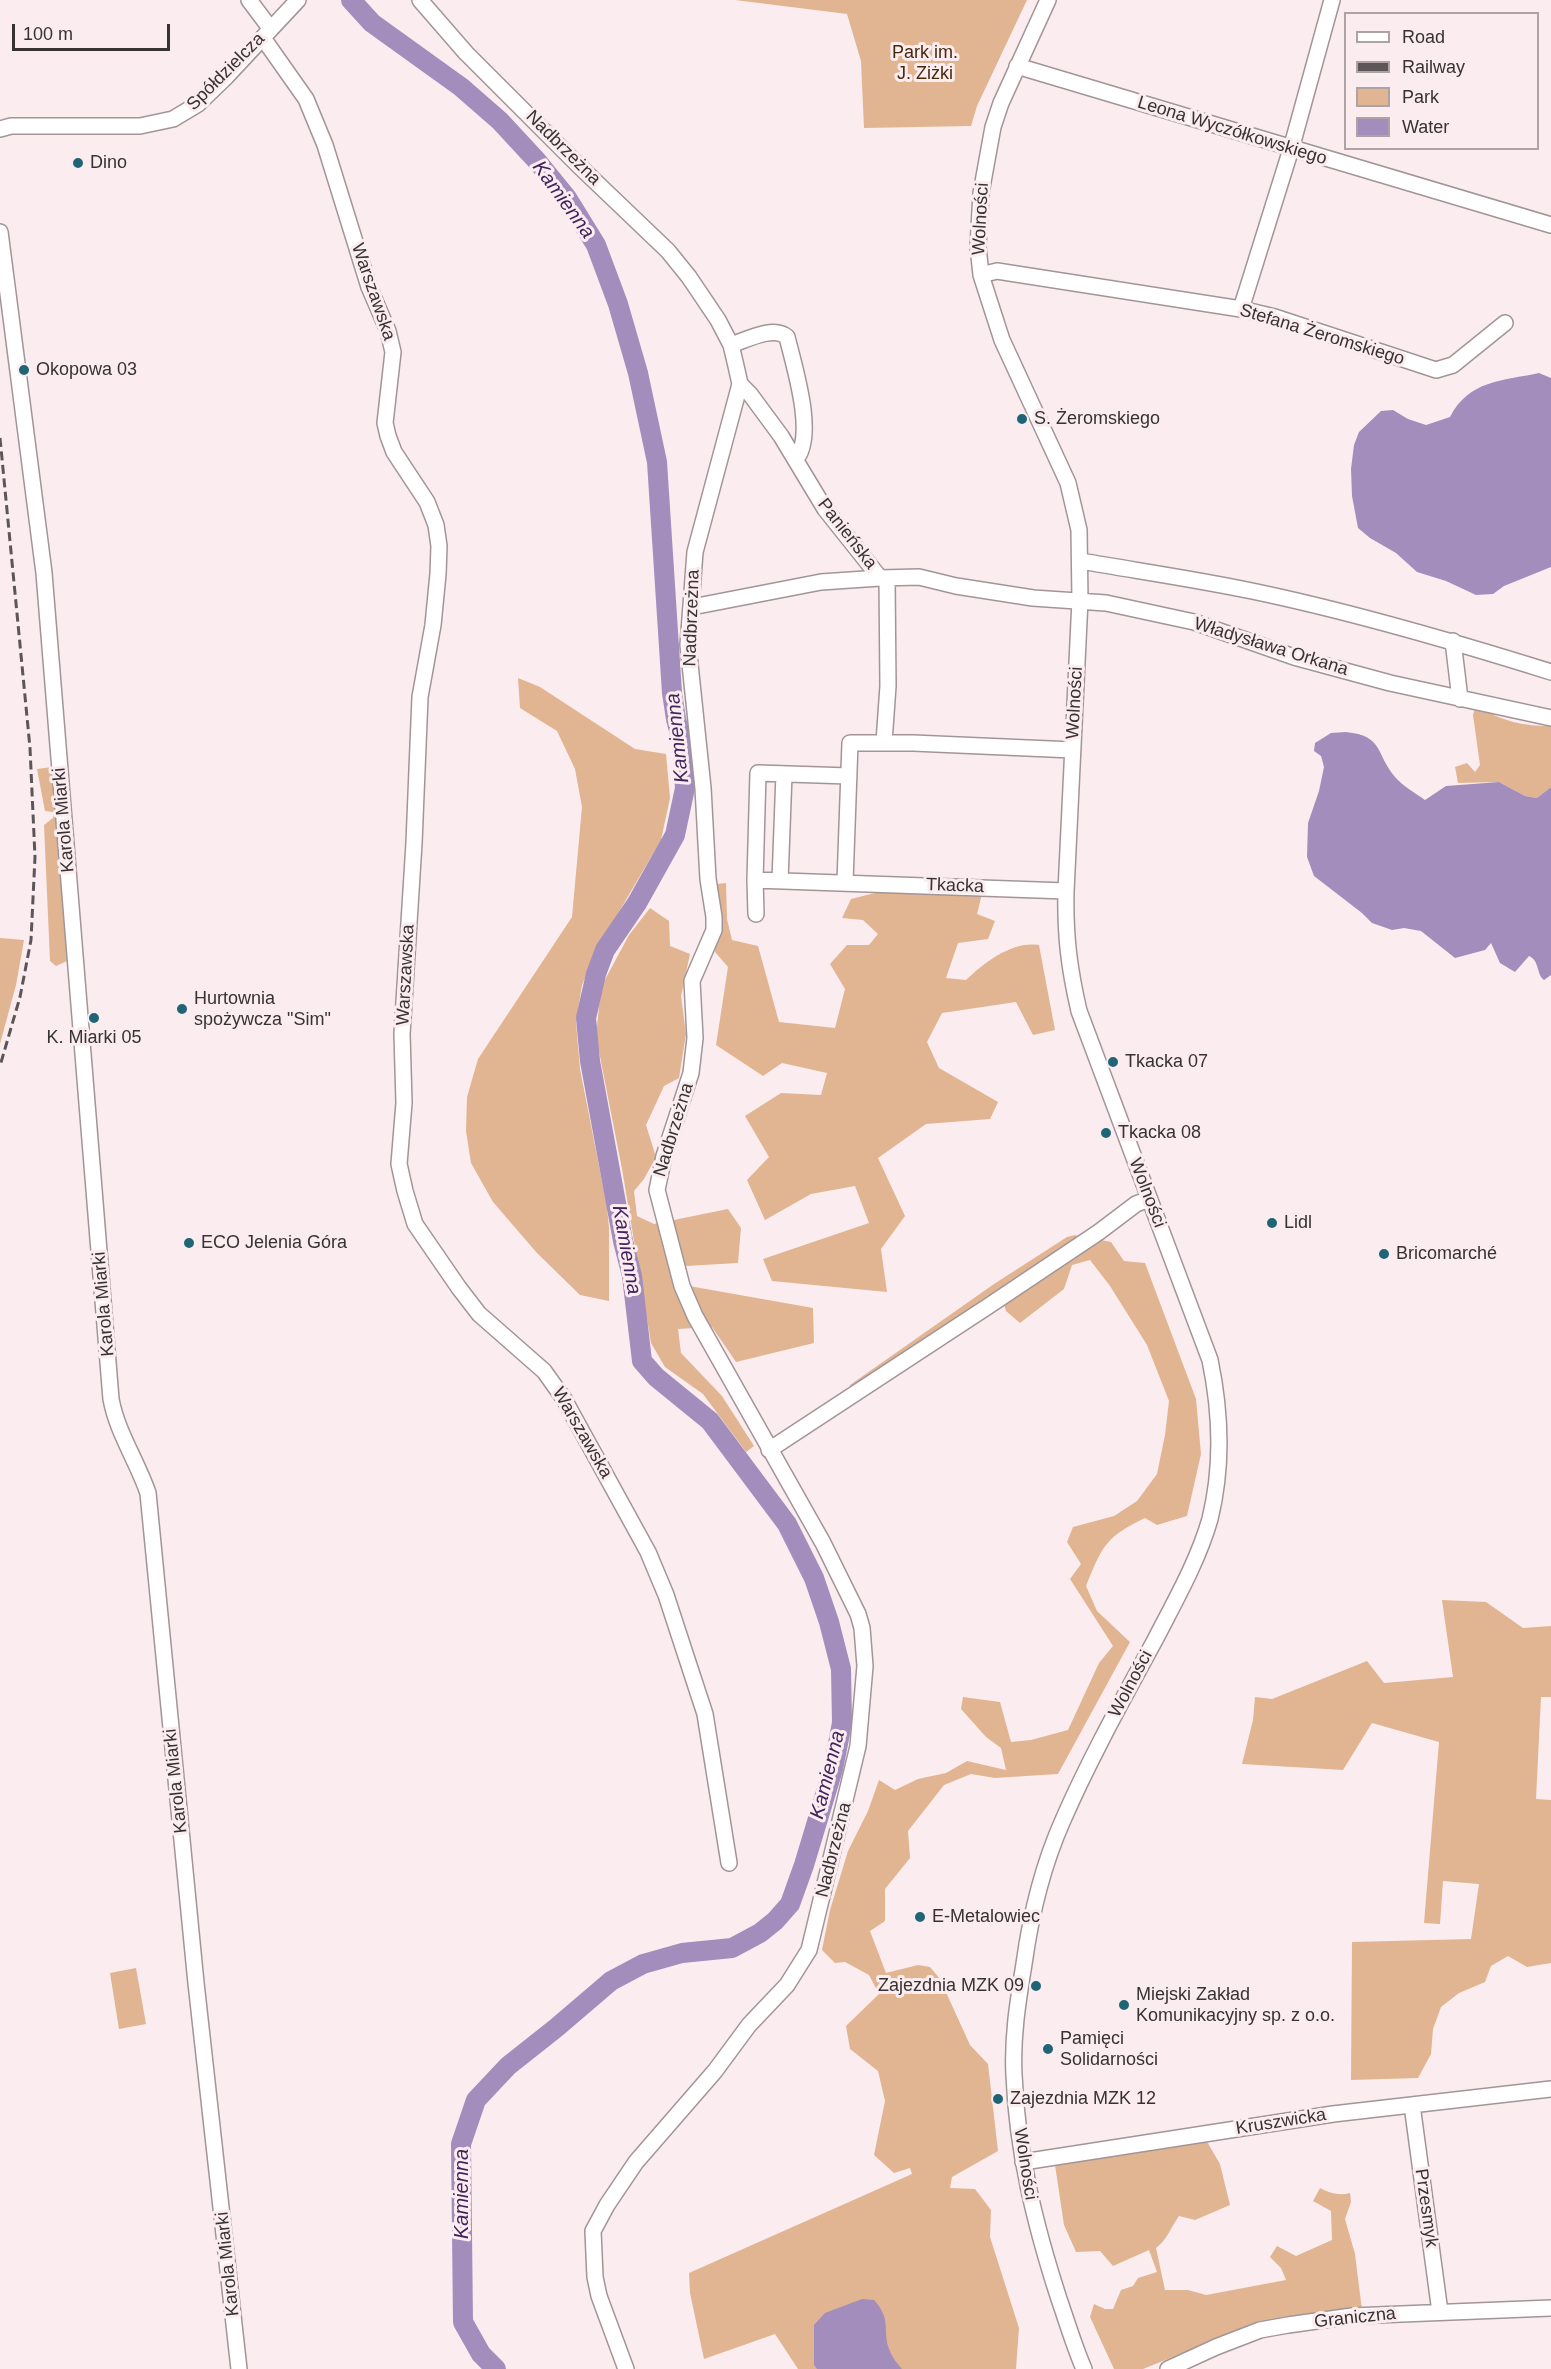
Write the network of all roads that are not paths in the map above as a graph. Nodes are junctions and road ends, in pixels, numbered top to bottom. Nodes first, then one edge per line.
1 (249, 0) edge
2 (298, 0) edge
3 (420, 0) edge
4 (1048, 0) edge
5 (1332, 0) edge
6 (267, 33) junction
7 (1017, 66) junction
8 (0, 129) edge
9 (1291, 149) junction
10 (1551, 225) edge
11 (0, 232) edge
12 (981, 275) junction
13 (3, 279) edge
14 (1240, 309) junction
15 (1505, 323) dead end
16 (731, 345) junction
17 (740, 384) junction
18 (796, 459) junction
19 (1081, 561) junction
20 (884, 578) junction
21 (1080, 600) junction
22 (692, 608) junction
23 (1453, 641) junction
24 (1551, 672) edge
25 (1460, 699) junction
26 (1551, 718) edge
27 (884, 742) junction
28 (1073, 750) junction
29 (784, 774) junction
30 (849, 776) junction
31 (755, 880) junction
32 (780, 881) junction
33 (845, 882) junction
34 (1065, 891) junction
35 (756, 914) dead end
36 (1149, 1199) junction
37 (769, 1449) junction
38 (729, 1863) dead end
39 (1548, 2092) edge
40 (1412, 2105) junction
41 (1023, 2162) junction
42 (1551, 2308) edge
43 (1440, 2312) junction
44 (239, 2369) edge
45 (626, 2369) edge
46 (1084, 2369) edge
47 (1168, 2369) edge

1 - 6 street, Warszawska
2 - 6 street, Spółdzielcza
3 - 16 street, Nadbrzeżna
4 - 7 street, Wolności
5 - 9 street
6 - 8 street, Spółdzielcza
6 - 38 street, Warszawska
7 - 9 street, Leona Wyczółkowskiego
7 - 12 street, Wolności
9 - 10 street, Leona Wyczółkowskiego
9 - 14 street
11 - 13 street, Karola Miarki
12 - 14 street, Stefana Żeromskiego
12 - 19 street, Wolności
13 - 44 street, Karola Miarki
14 - 15 street, Stefana Żeromskiego
16 - 17 street, Nadbrzeżna
16 - 18 street
17 - 18 street, Panieńska
17 - 22 street, Nadbrzeżna
18 - 20 street, Panieńska
19 - 21 street, Wolności
19 - 23 street
20 - 21 street, Panieńska
20 - 22 street
20 - 27 street
21 - 25 street, Władysława Orkana
21 - 28 street, Wolności
22 - 37 street, Nadbrzeżna
23 - 24 street
23 - 25 street
25 - 26 street, Władysława Orkana
27 - 28 street
27 - 30 street
28 - 34 street, Wolności
29 - 30 street
29 - 31 street
29 - 32 street
30 - 33 street
31 - 32 street, Tkacka
31 - 35 street
32 - 33 street, Tkacka
33 - 34 street, Tkacka
34 - 36 street, Wolności
36 - 37 street
36 - 41 street, Wolności
37 - 45 street, Nadbrzeżna
39 - 40 street, Kruszwicka
40 - 41 street, Kruszwicka
40 - 43 street, Przesmyk
41 - 46 street, Wolności
42 - 43 street, Graniczna
43 - 47 street, Graniczna

